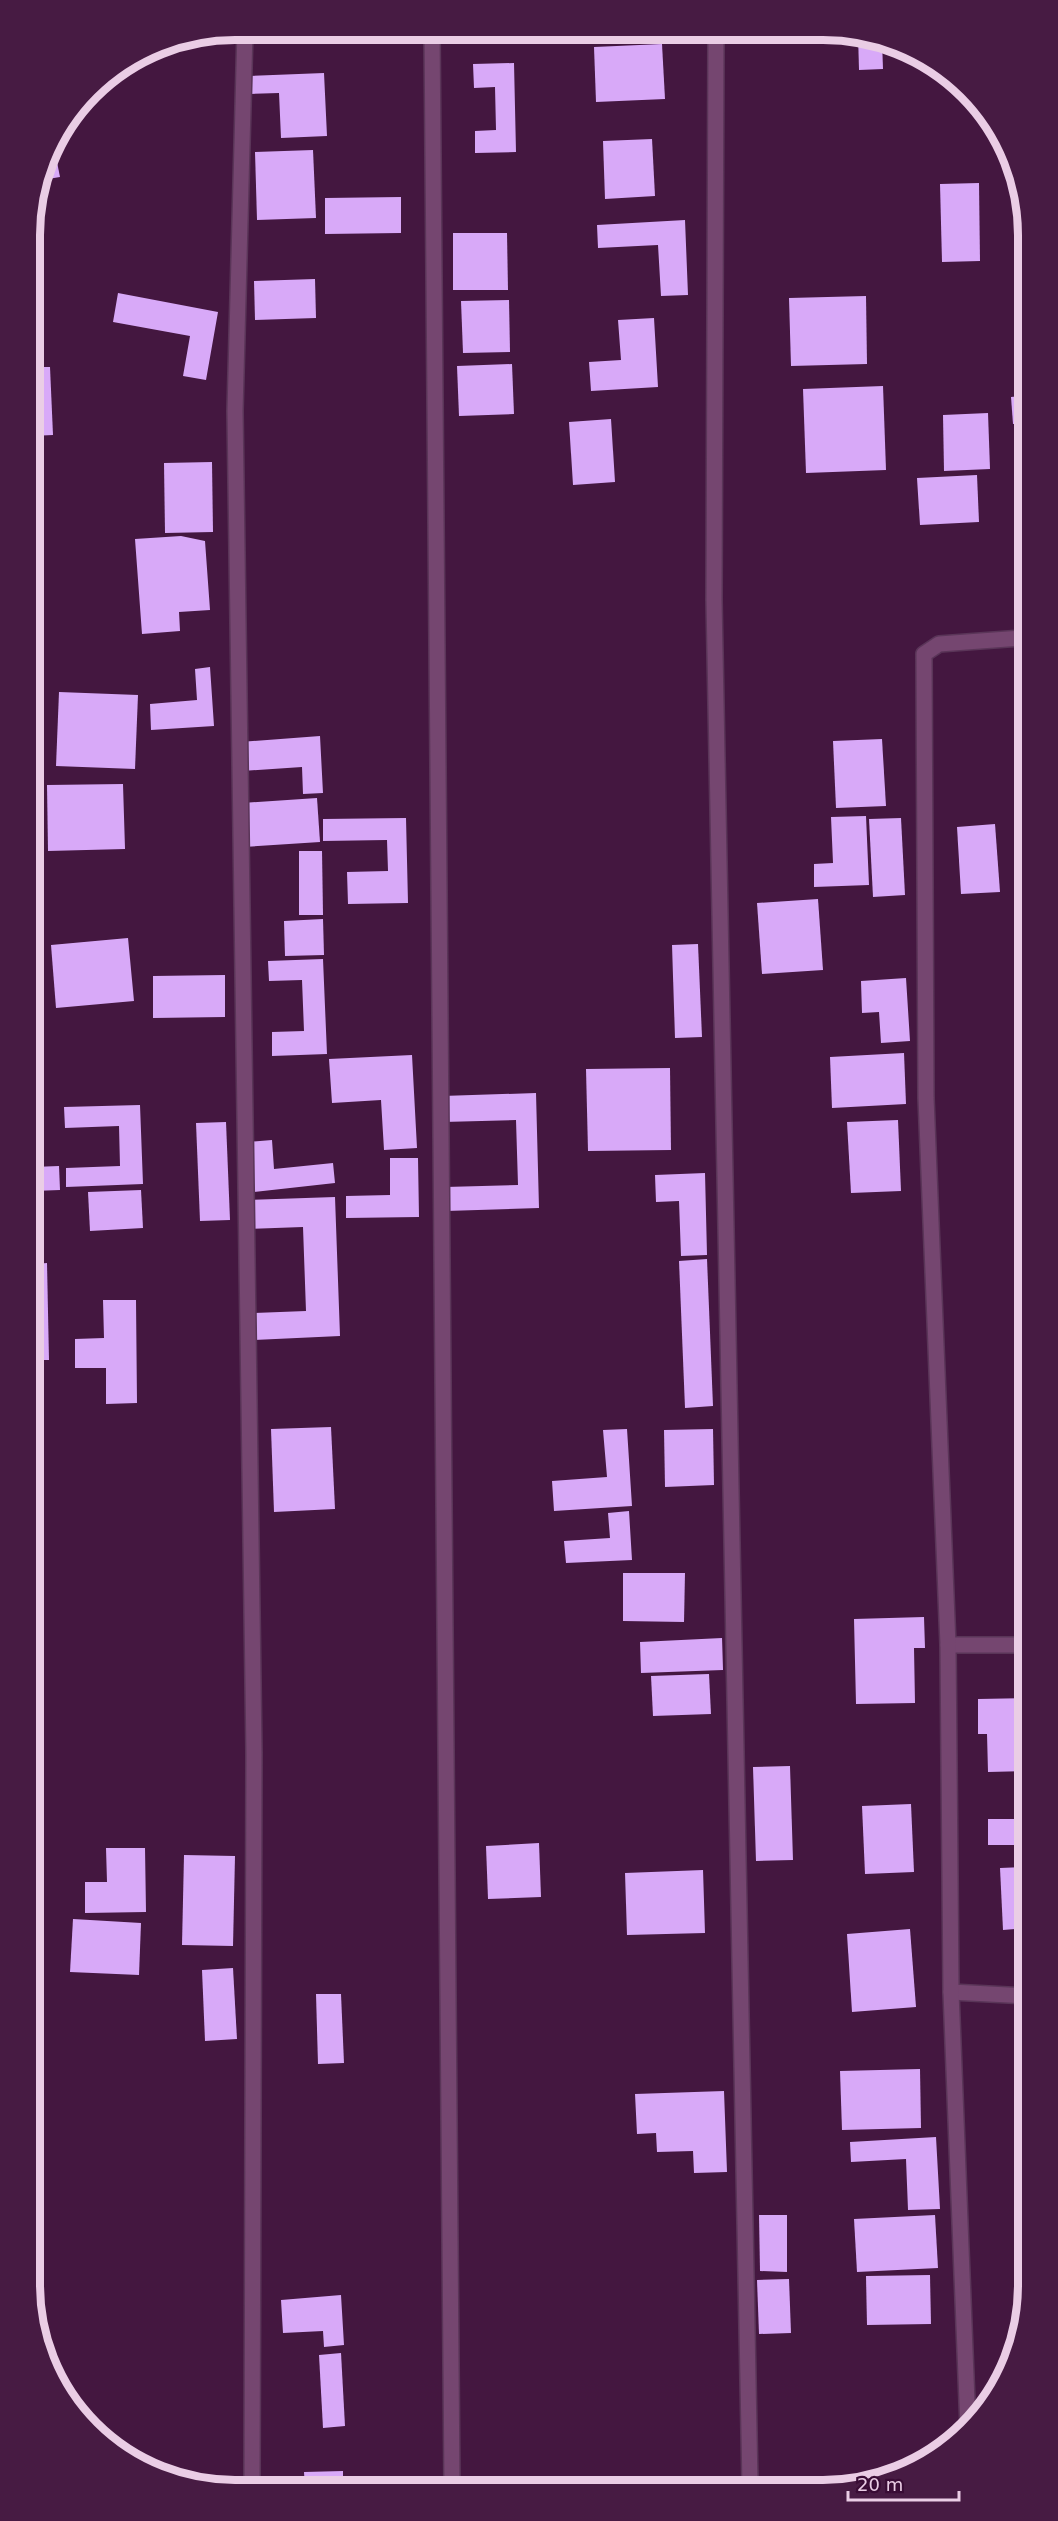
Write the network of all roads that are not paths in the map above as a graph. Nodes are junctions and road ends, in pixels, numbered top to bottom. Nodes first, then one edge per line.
1 (716, 40) edge
2 (245, 41) edge
3 (432, 41) edge
4 (1018, 638) edge
5 (948, 1645) junction
6 (1017, 1645) edge
7 (951, 1992) junction
8 (1017, 1995) edge
9 (968, 2415) edge
10 (252, 2480) edge
11 (452, 2480) edge
12 (750, 2480) edge

1 - 12 street
2 - 10 street
3 - 11 street
4 - 5 street
5 - 6 street
5 - 7 street
7 - 8 street
7 - 9 street

